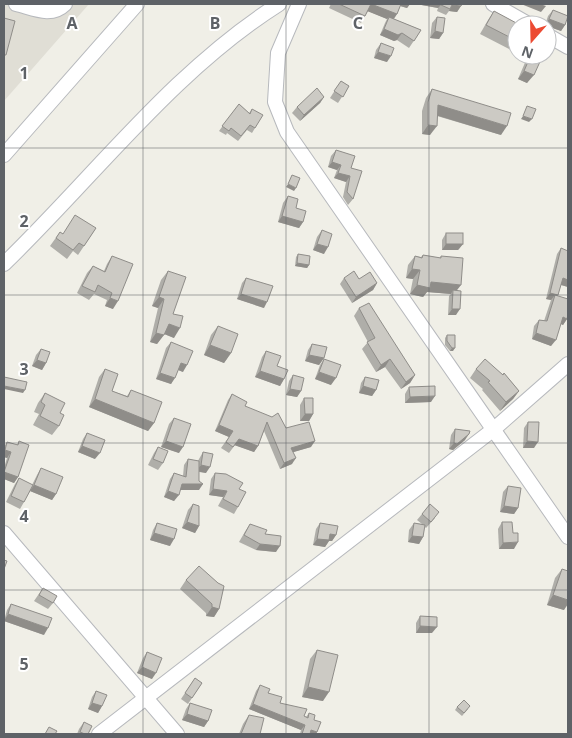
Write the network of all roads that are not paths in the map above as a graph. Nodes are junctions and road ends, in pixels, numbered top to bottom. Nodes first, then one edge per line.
1 (16, 4) edge
2 (65, 4) edge
3 (137, 4) edge
4 (279, 4) edge
5 (299, 4) edge
6 (493, 4) edge
7 (512, 15) edge
8 (557, 41) edge
9 (568, 47) edge
10 (4, 155) edge
11 (4, 264) edge
12 (568, 364) edge
13 (494, 428) junction
14 (4, 533) edge
15 (568, 537) edge
16 (146, 698) junction
17 (99, 734) edge
18 (177, 734) edge

1 - 2 street
3 - 10 street
4 - 11 street
5 - 13 street
6 - 7 street
8 - 9 street
12 - 13 street
13 - 15 street
13 - 16 street
14 - 16 street
16 - 17 street
16 - 18 street

